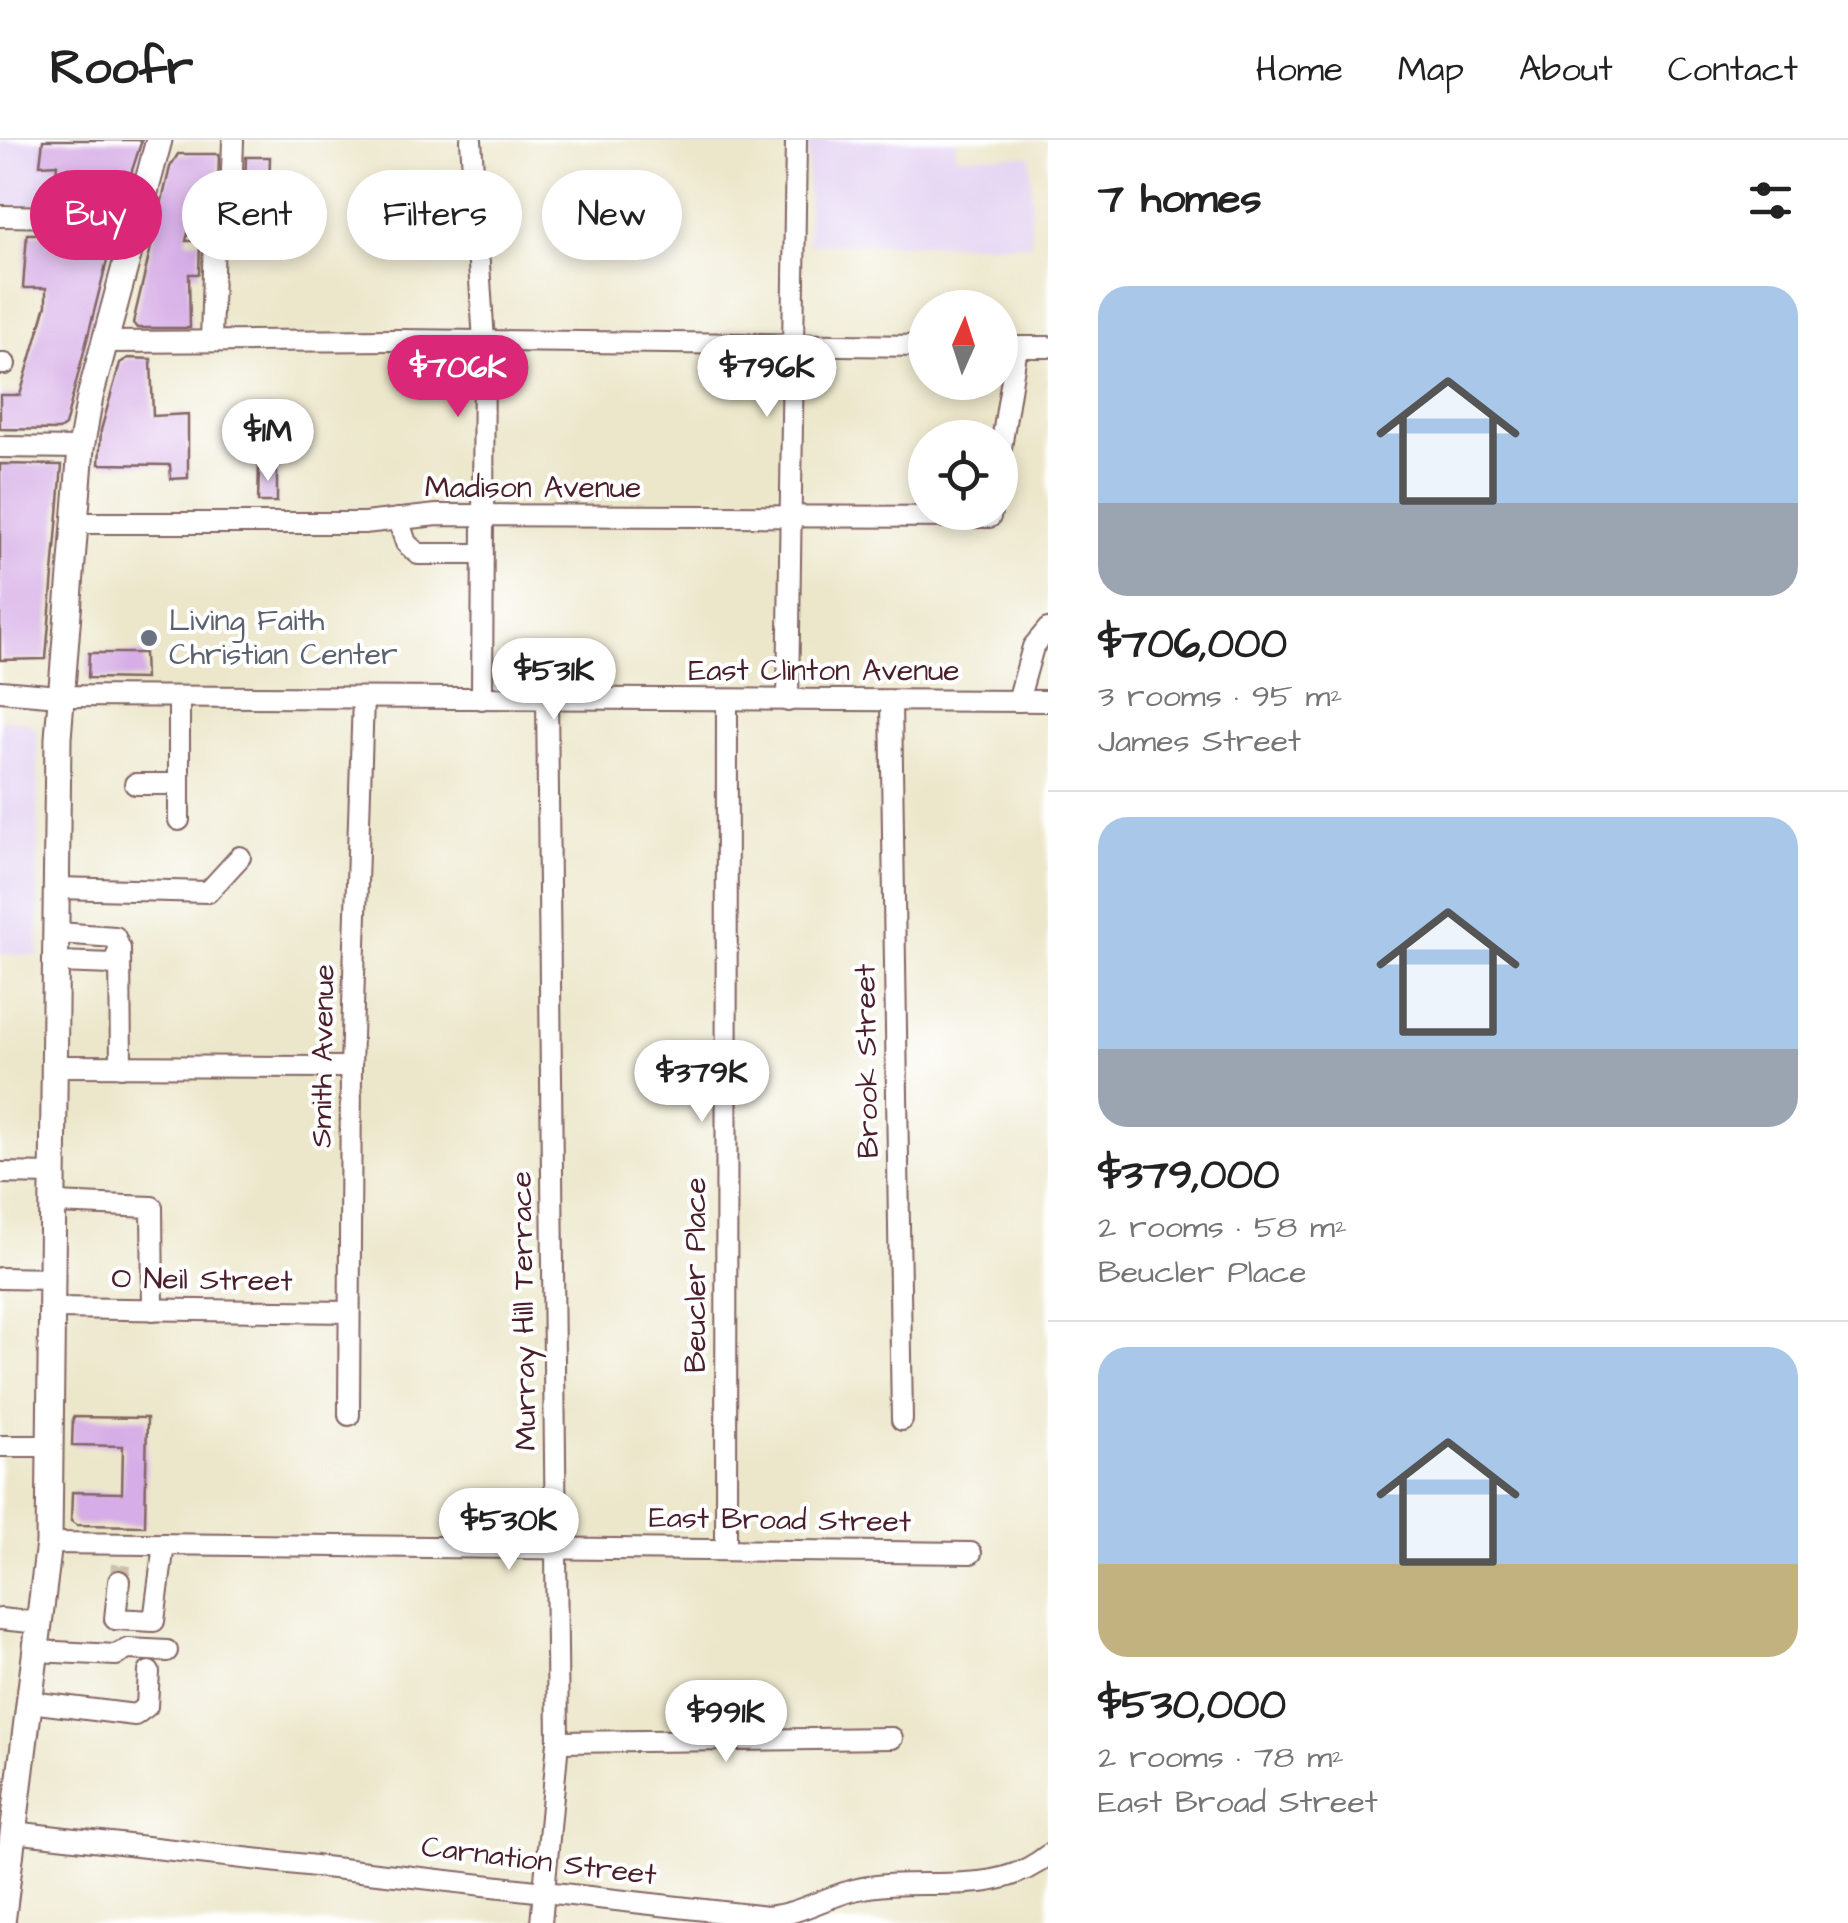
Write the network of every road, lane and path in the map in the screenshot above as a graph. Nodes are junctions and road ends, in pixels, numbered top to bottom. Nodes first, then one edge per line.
1 (158, 140) edge
2 (233, 140) edge
3 (471, 140) edge
4 (796, 140) edge
5 (150, 170) edge
6 (0, 216) edge
7 (30, 216) edge
8 (127, 260) edge
9 (212, 341) junction
10 (106, 342) junction
11 (484, 342) junction
12 (793, 344) junction
13 (908, 346) edge
14 (1018, 347) edge
15 (1048, 347) edge
16 (0, 447) edge
17 (82, 448) junction
18 (482, 516) junction
19 (908, 516) edge
20 (790, 518) junction
21 (398, 519) junction
22 (77, 523) junction
23 (482, 554) junction
24 (1048, 628) edge
25 (0, 691) edge
26 (60, 696) junction
27 (179, 697) junction
28 (363, 698) junction
29 (548, 698) junction
30 (482, 699) junction
31 (728, 700) junction
32 (788, 701) junction
33 (1018, 701) junction
34 (1048, 701) edge
35 (892, 702) junction
36 (134, 784) dead end
37 (179, 784) junction
38 (179, 820) dead end
39 (240, 856) dead end
40 (58, 888) junction
41 (58, 934) junction
42 (120, 950) junction
43 (58, 962) junction
44 (57, 1066) junction
45 (121, 1067) junction
46 (351, 1067) junction
47 (0, 1172) edge
48 (55, 1174) junction
49 (55, 1203) junction
50 (0, 1278) edge
51 (54, 1279) junction
52 (54, 1308) junction
53 (153, 1310) junction
54 (350, 1312) junction
55 (349, 1416) dead end
56 (902, 1420) dead end
57 (0, 1446) edge
58 (51, 1446) junction
59 (49, 1543) junction
60 (164, 1544) junction
61 (556, 1548) junction
62 (726, 1549) junction
63 (971, 1553) dead end
64 (121, 1563) junction
65 (0, 1619) edge
66 (40, 1623) junction
67 (36, 1651) junction
68 (167, 1651) dead end
69 (149, 1672) dead end
70 (30, 1702) junction
71 (892, 1738) dead end
72 (558, 1742) junction
73 (9, 1794) edge
74 (8, 1842) edge
75 (1048, 1855) edge
76 (544, 1891) junction
77 (2, 1923) edge
78 (540, 1923) edge

1 - 5 main road
2 - 9 street
3 - 11 street
4 - 12 street
6 - 7 street
8 - 10 main road
9 - 10 street
9 - 11 street
10 - 17 main road
11 - 12 street
11 - 18 street
12 - 13 street
12 - 20 street
14 - 15 street
16 - 17 street
17 - 22 main road
18 - 20 street, Madison Avenue
18 - 21 street, Madison Avenue
18 - 23 street
19 - 20 street, Madison Avenue
20 - 32 street
21 - 22 street, Madison Avenue
21 - 23 street
22 - 26 main road
23 - 30 street
24 - 33 street
25 - 26 street, East Clinton Avenue
26 - 27 street, East Clinton Avenue
26 - 40 main road
27 - 28 street, East Clinton Avenue
27 - 37 street
28 - 30 street, East Clinton Avenue
28 - 46 street, Smith Avenue
29 - 30 street, East Clinton Avenue
29 - 31 street, East Clinton Avenue
29 - 61 street, Murray Hill Terrace
31 - 32 street, East Clinton Avenue
31 - 62 street, Beucler Place
32 - 35 street, East Clinton Avenue
33 - 34 street, East Clinton Avenue
33 - 35 street, East Clinton Avenue
35 - 56 street, Brook Street
36 - 37 street
37 - 38 street
39 - 40 street
40 - 41 main road
41 - 42 street
41 - 43 main road
42 - 43 street
42 - 45 street
43 - 44 main road
44 - 45 street
44 - 48 main road
45 - 46 street
46 - 54 street, Smith Avenue
47 - 48 street
48 - 49 main road
49 - 51 main road
49 - 53 street
50 - 51 street
51 - 52 main road
52 - 53 street, O Neil Street
52 - 58 main road
53 - 54 street, O Neil Street
54 - 55 street, Smith Avenue
57 - 58 street
58 - 59 main road
59 - 64 street, East Broad Street
59 - 66 main road
60 - 61 street, East Broad Street
60 - 64 street, East Broad Street
60 - 64 street
61 - 62 street, East Broad Street
61 - 72 street, Murray Hill Terrace
62 - 63 street, East Broad Street
65 - 66 street
66 - 67 main road
67 - 68 street
67 - 70 main road
69 - 70 street
70 - 73 main road
71 - 72 street
72 - 76 street, Murray Hill Terrace
73 - 74 main road
74 - 76 street, Carnation Street
74 - 77 main road
75 - 76 street, Carnation Street
76 - 78 street, Murray Hill Terrace

